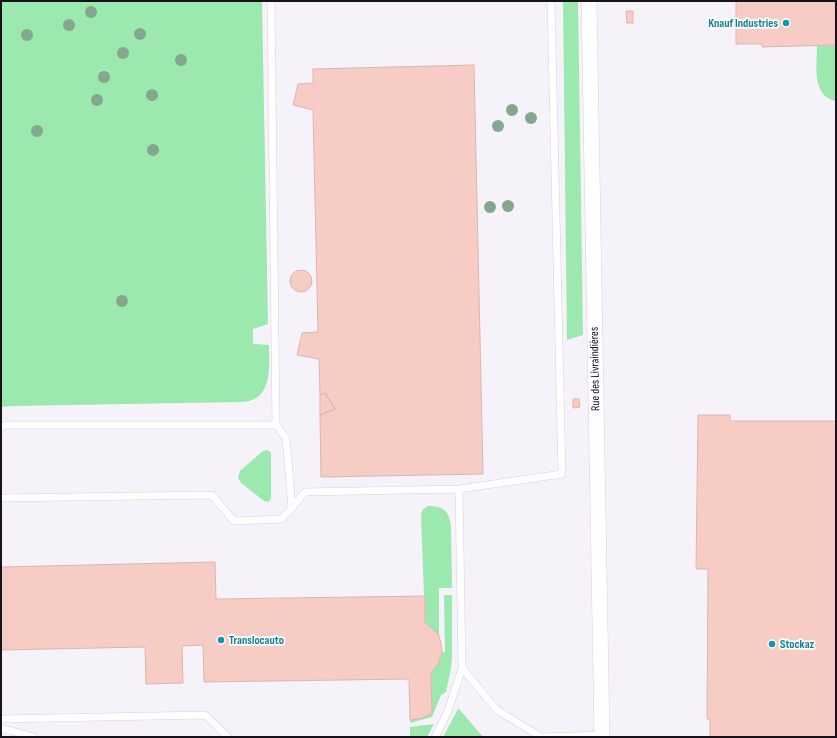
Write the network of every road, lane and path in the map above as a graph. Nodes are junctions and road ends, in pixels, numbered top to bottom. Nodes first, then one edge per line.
1 (270, 1) edge
2 (551, 1) edge
3 (588, 1) edge
4 (276, 425) junction
5 (1, 427) edge
6 (459, 489) junction
7 (1, 498) edge
8 (292, 508) junction
9 (462, 668) junction
10 (1, 719) edge
11 (1, 728) edge
12 (602, 736) edge
13 (33, 737) edge
14 (228, 737) edge
15 (435, 737) edge
16 (541, 737) edge

1 - 4 lane
2 - 6 lane
3 - 12 street, Rue des Livraindières
4 - 5 lane
4 - 8 lane
6 - 8 lane
6 - 9 lane
7 - 8 lane
9 - 15 lane
9 - 16 lane
10 - 14 lane
11 - 13 lane
12 - 16 lane

